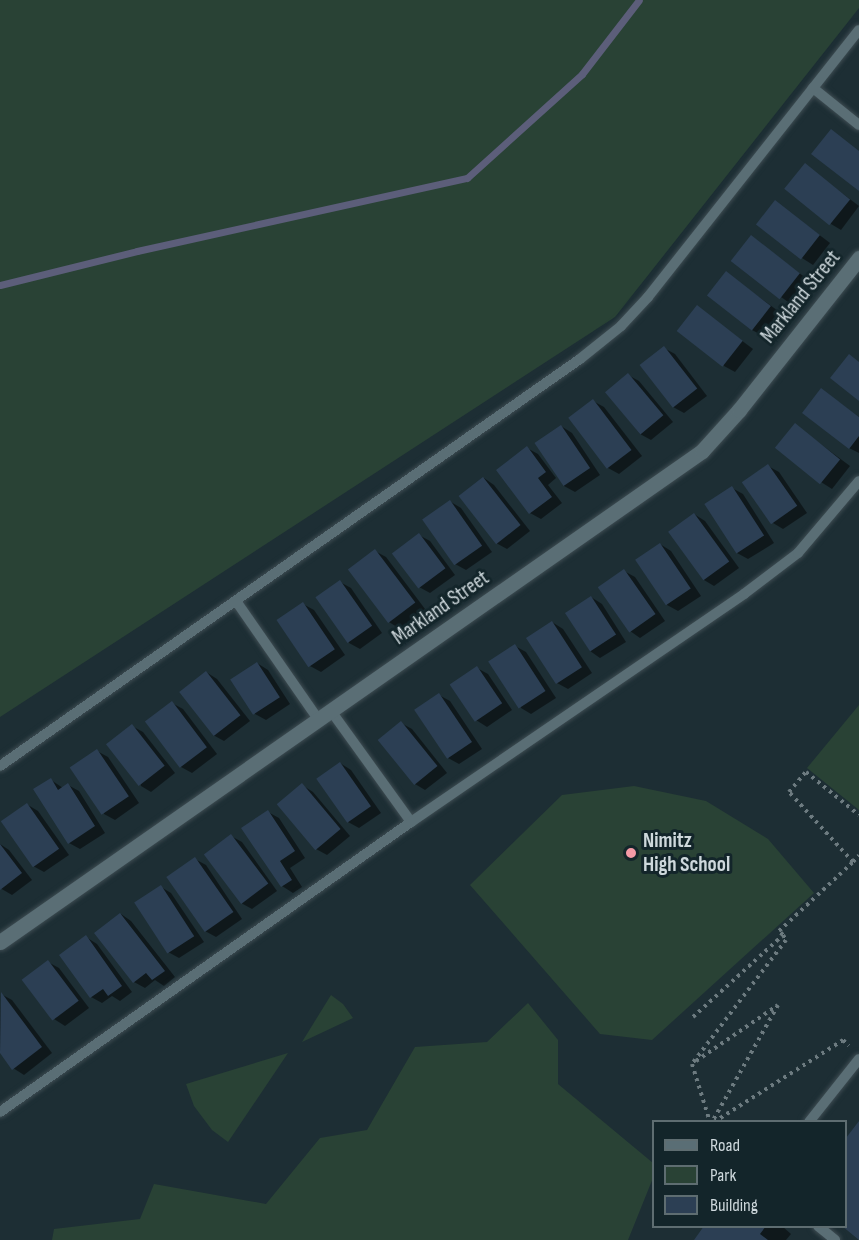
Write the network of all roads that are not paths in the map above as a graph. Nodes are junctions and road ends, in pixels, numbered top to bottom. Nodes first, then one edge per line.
1 (859, 30) edge
2 (813, 88) junction
3 (859, 125) edge
4 (859, 258) edge
5 (859, 481) edge
6 (236, 601) junction
7 (324, 715) junction
8 (0, 766) edge
9 (411, 822) junction
10 (0, 942) edge
11 (859, 1059) edge
12 (0, 1112) edge
13 (811, 1120) edge
14 (819, 1228) edge
15 (835, 1240) edge

1 - 2 lane
2 - 3 lane
2 - 6 lane
4 - 7 street, Markland Street
5 - 9 lane
6 - 7 lane
6 - 8 lane
7 - 9 lane
7 - 10 street, Markland Street
9 - 12 lane
11 - 13 lane
14 - 15 lane

